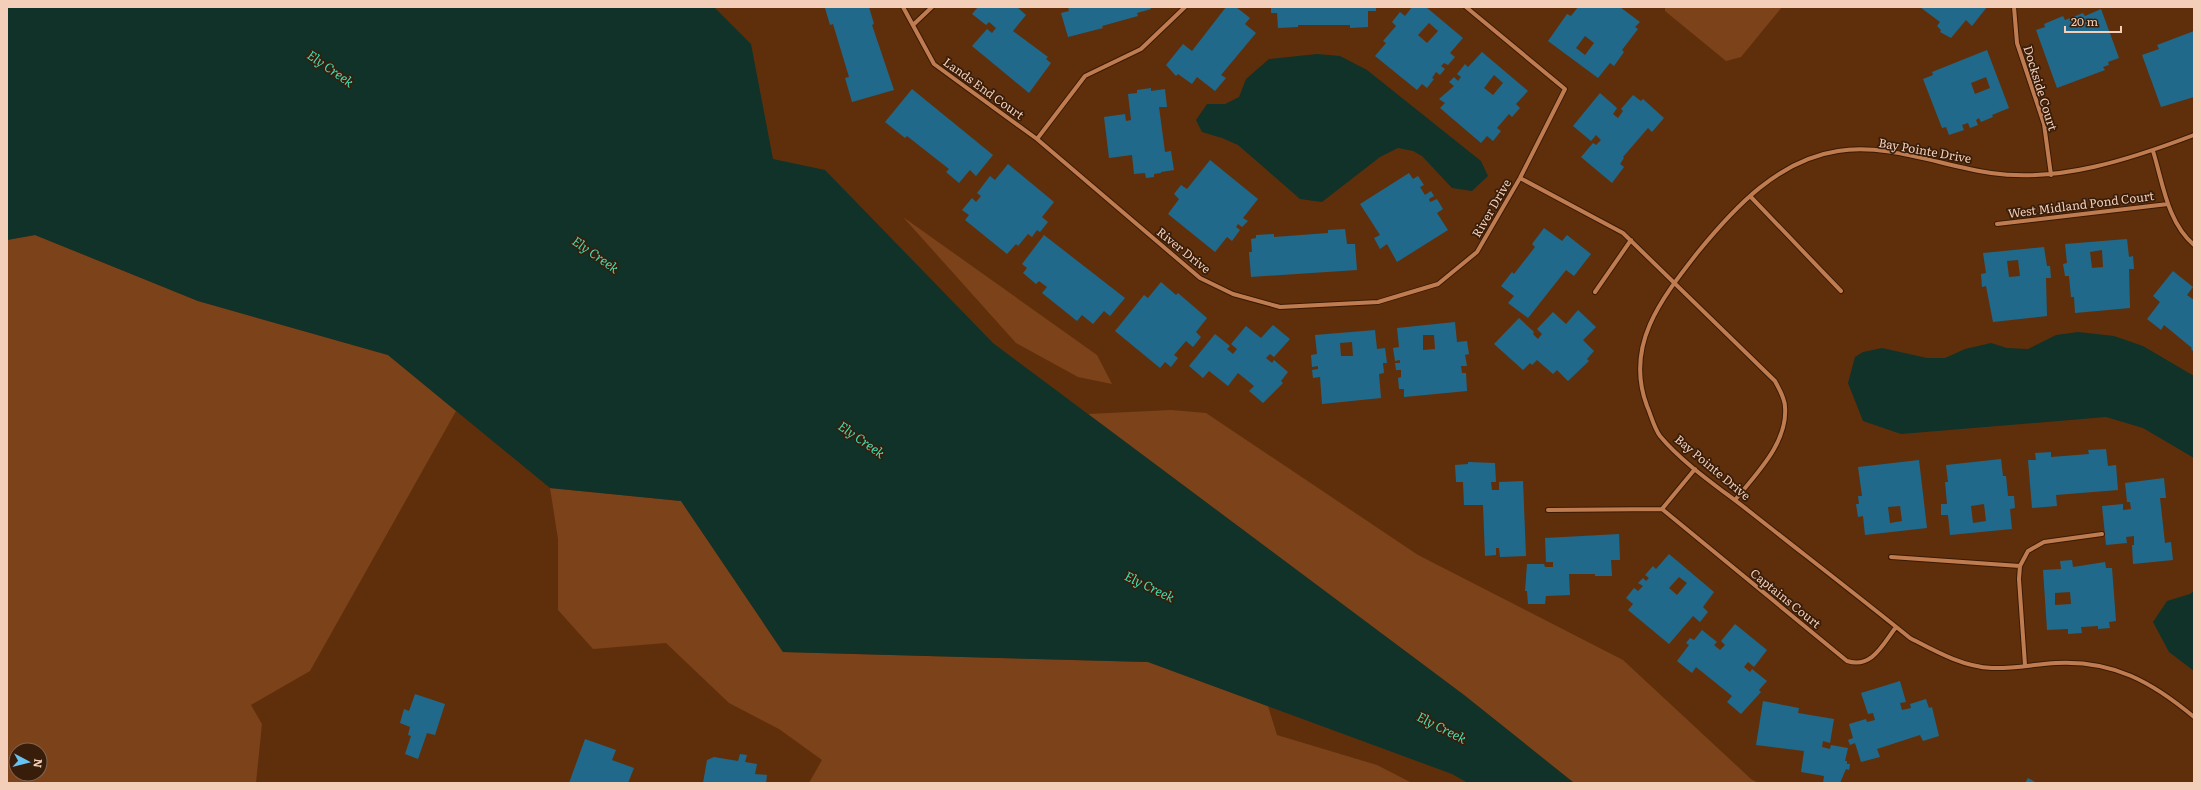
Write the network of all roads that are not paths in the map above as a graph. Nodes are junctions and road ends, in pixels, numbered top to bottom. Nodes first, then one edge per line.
1 (903, 7) edge
2 (932, 7) edge
3 (1185, 7) edge
4 (1466, 7) edge
5 (2014, 7) edge
6 (913, 25) junction
7 (2194, 135) edge
8 (1036, 139) junction
9 (2153, 151) junction
10 (2051, 176) junction
11 (1520, 178) junction
12 (1750, 196) junction
13 (2168, 204) junction
14 (1997, 224) dead end
15 (1631, 240) junction
16 (2194, 245) edge
17 (1674, 282) junction
18 (1841, 291) dead end
19 (1594, 292) dead end
20 (1695, 469) junction
21 (1735, 500) junction
22 (1662, 509) junction
23 (1548, 510) dead end
24 (2102, 534) dead end
25 (1891, 557) dead end
26 (2020, 566) junction
27 (1896, 627) junction
28 (2025, 665) junction
29 (2194, 717) edge

1 - 6 street, Lands End Court
2 - 6 street
3 - 8 street
4 - 11 street, River Drive
5 - 10 street, Dockside Court
6 - 8 street, Lands End Court
7 - 9 street, Bay Pointe Drive
8 - 11 street, River Drive
9 - 10 street, Bay Pointe Drive
9 - 13 street, West Midland Pond Court
10 - 12 street, Bay Pointe Drive
11 - 15 street, River Drive
12 - 17 street, Bay Pointe Drive
12 - 18 street
13 - 14 street, West Midland Pond Court
13 - 16 street, West Midland Pond Court
15 - 17 street, River Drive
15 - 19 street
17 - 20 street, Bay Pointe Drive
17 - 21 street, River Drive
20 - 21 street, Bay Pointe Drive
20 - 22 street
21 - 27 street, Bay Pointe Drive
22 - 23 street
22 - 27 street, Captains Court
24 - 26 street
25 - 26 street
26 - 28 street
27 - 28 street, Bay Pointe Drive
28 - 29 street, Bay Pointe Drive

